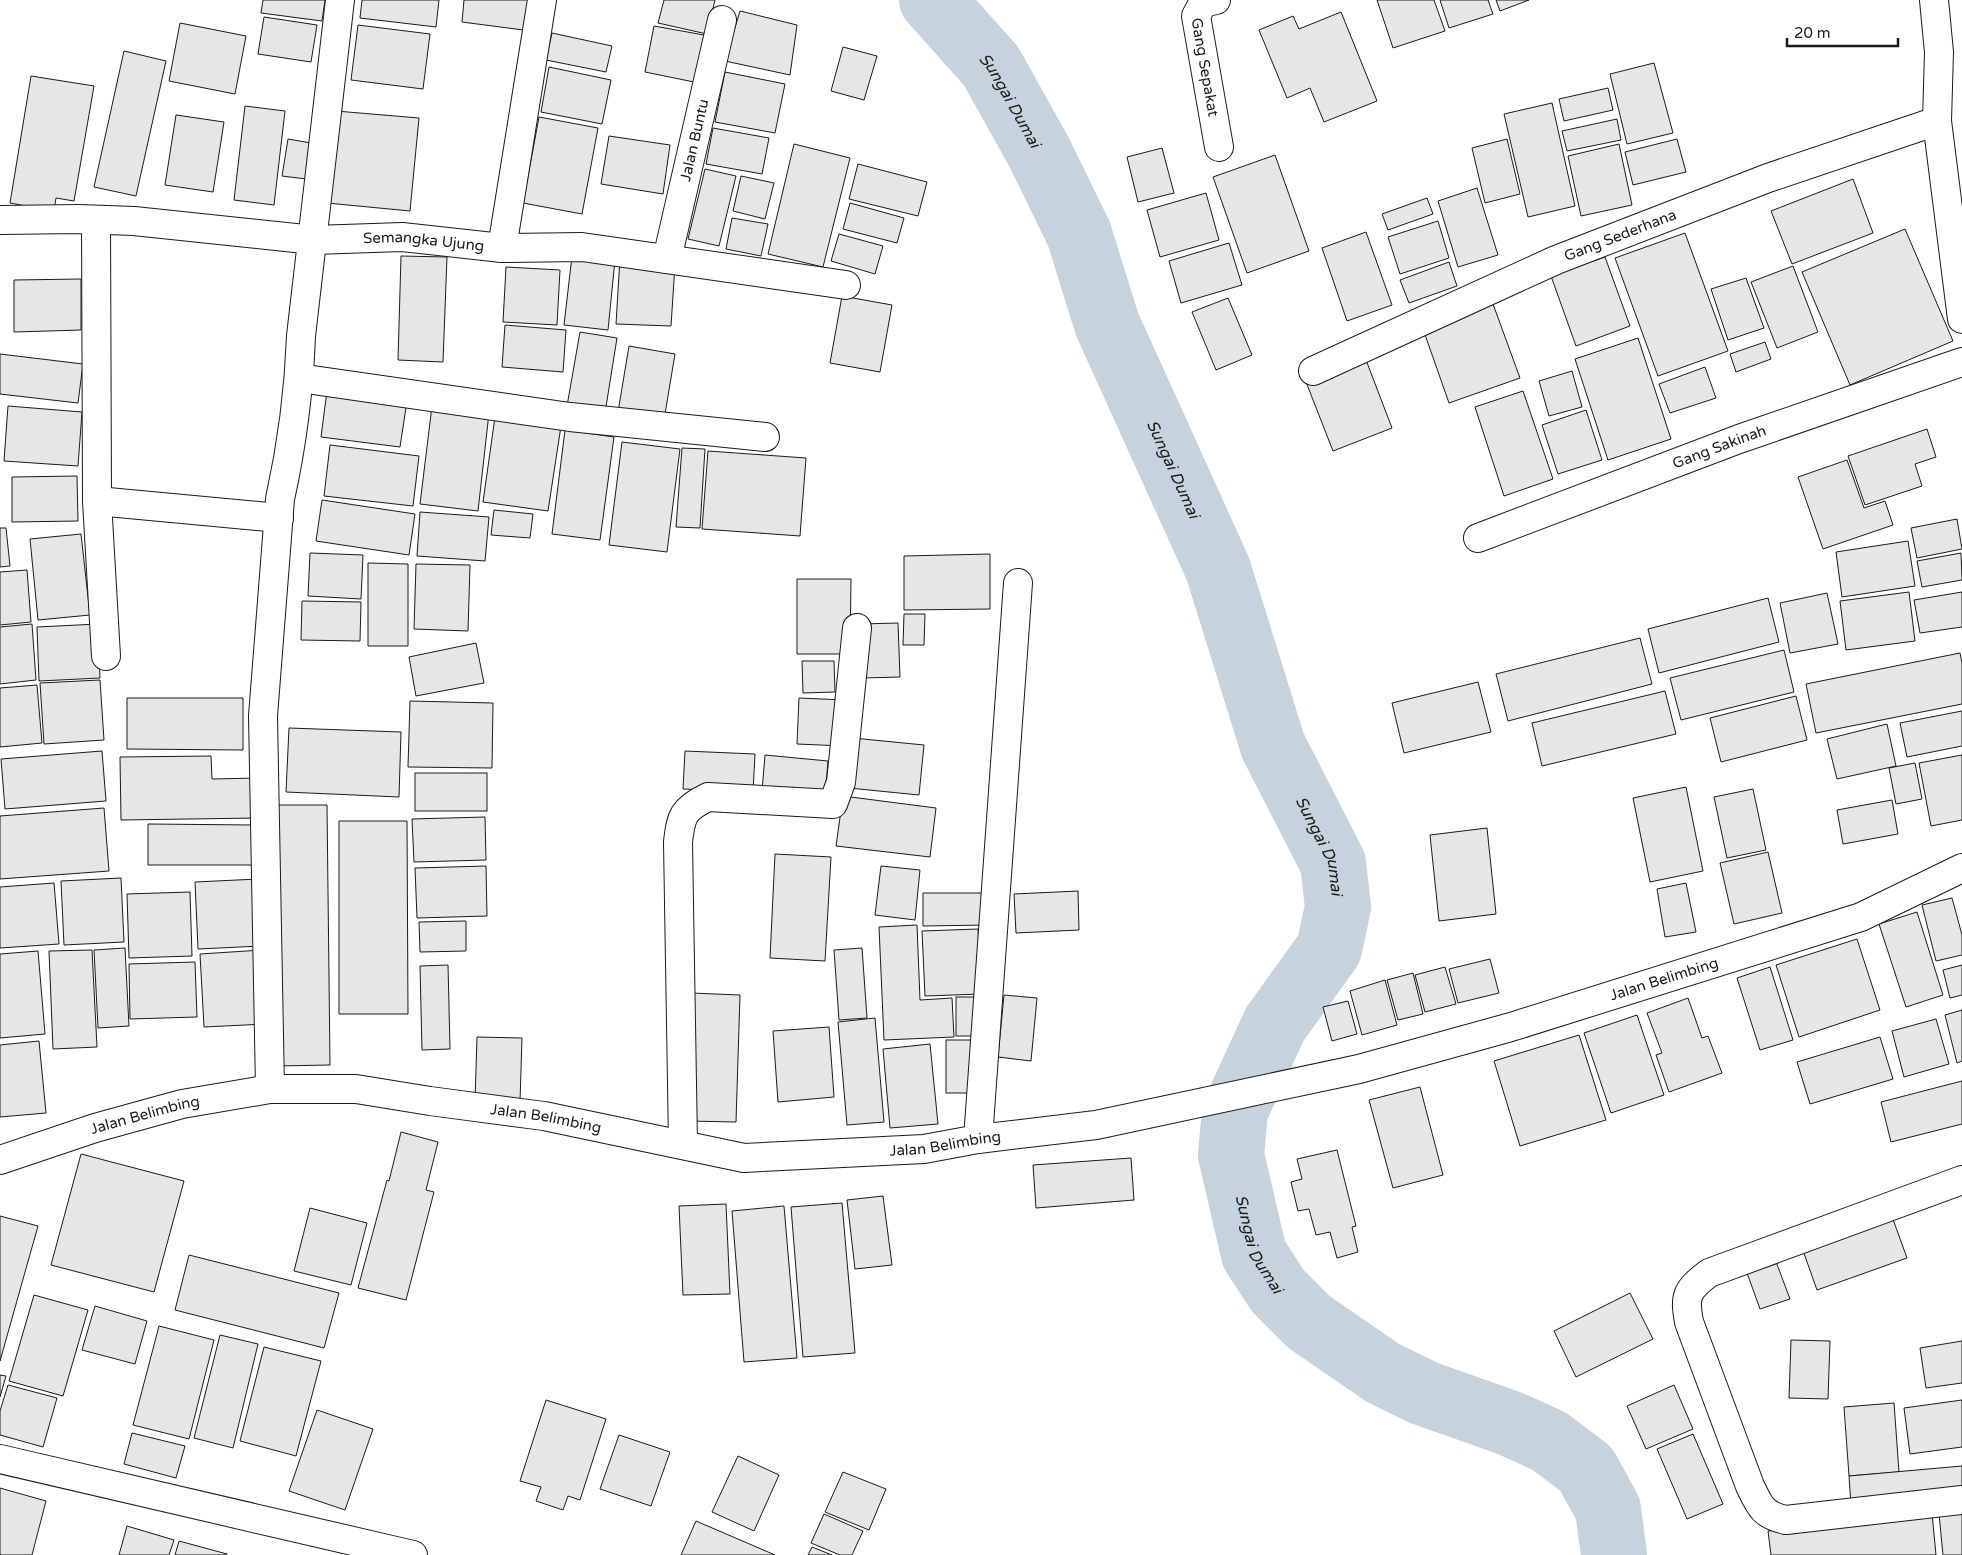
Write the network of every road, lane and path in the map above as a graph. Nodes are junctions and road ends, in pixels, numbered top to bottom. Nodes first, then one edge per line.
1 (340, 0) edge
2 (542, 0) edge
3 (1216, 0) edge
4 (1934, 0) edge
5 (722, 20) dead end
6 (1938, 120) junction
7 (1219, 147) dead end
8 (0, 220) edge
9 (96, 220) junction
10 (314, 240) junction
11 (502, 248) junction
12 (667, 259) junction
13 (846, 285) dead end
14 (1962, 319) edge
15 (1962, 362) edge
16 (1313, 371) dead end
17 (299, 378) junction
18 (764, 437) dead end
19 (97, 501) junction
20 (278, 518) junction
21 (1478, 538) dead end
22 (1018, 583) dead end
23 (857, 628) dead end
24 (106, 656) dead end
25 (1962, 868) edge
26 (270, 1089) junction
27 (978, 1139) junction
28 (683, 1144) junction
29 (0, 1160) edge
30 (1962, 1180) edge
31 (0, 1459) edge
32 (1962, 1500) edge
33 (414, 1555) edge

1 - 10 street
2 - 11 street
3 - 7 street, Gang Sepakat
4 - 6 street
5 - 12 street, Jalan Buntu
6 - 14 street
6 - 16 street, Gang Sederhana
8 - 9 street, Semangka Ujung
9 - 10 street, Semangka Ujung
9 - 19 street
10 - 11 street, Semangka Ujung
10 - 17 street
11 - 12 street, Semangka Ujung
12 - 13 street, Semangka Ujung
15 - 21 street, Gang Sakinah
17 - 18 street
17 - 20 street
19 - 20 street
19 - 24 street
20 - 26 street
22 - 27 street
23 - 28 street
25 - 27 street, Jalan Belimbing
26 - 28 street, Jalan Belimbing
26 - 29 street, Jalan Belimbing
27 - 28 street, Jalan Belimbing
30 - 32 street
31 - 33 street

